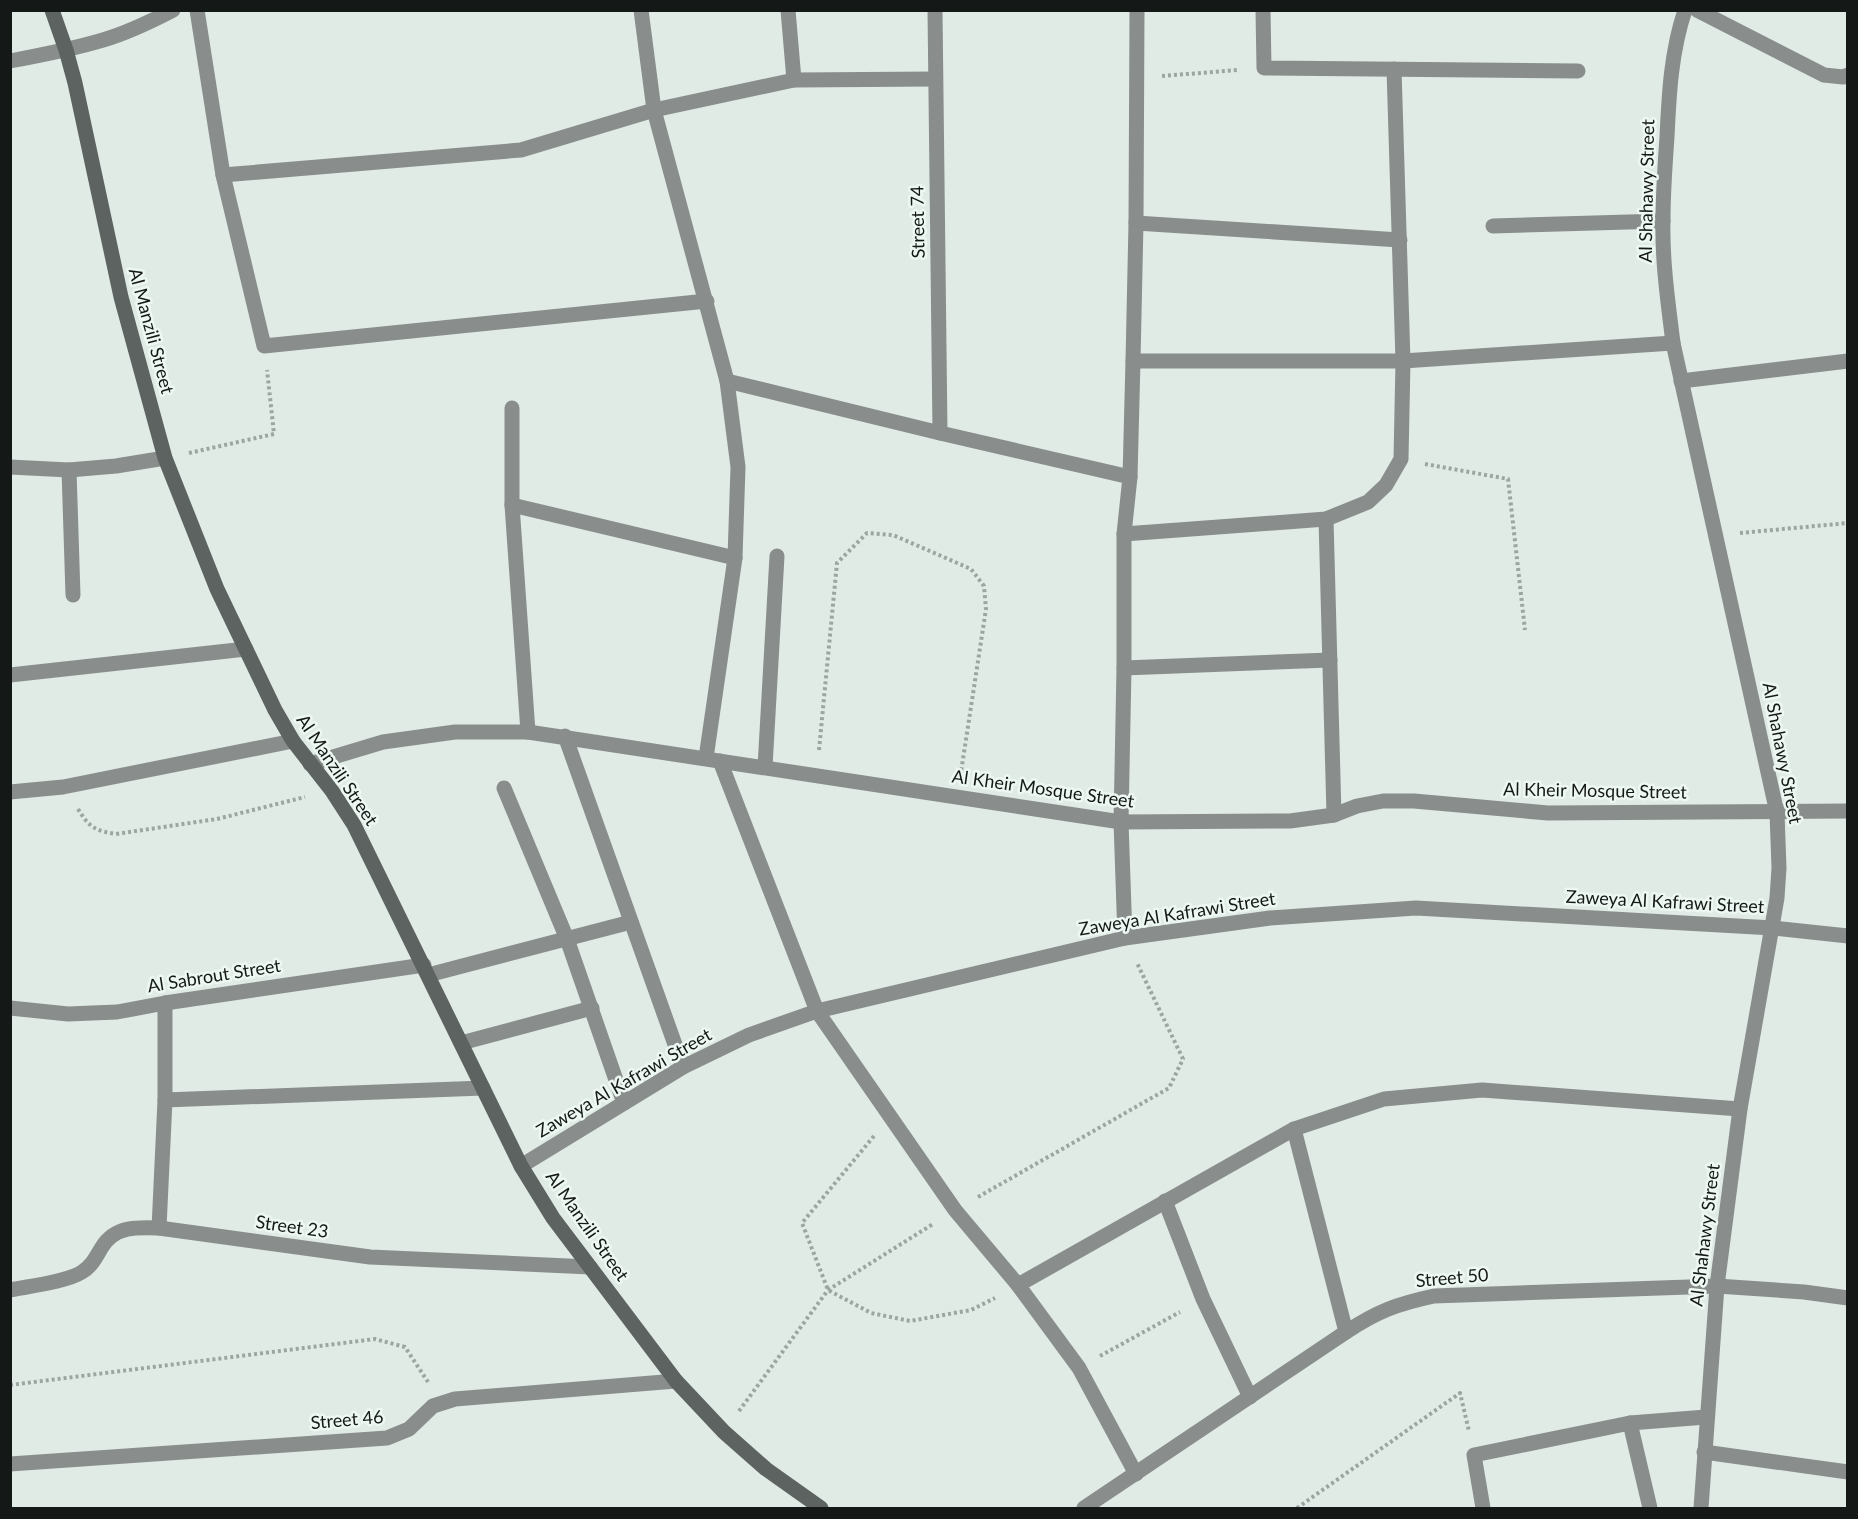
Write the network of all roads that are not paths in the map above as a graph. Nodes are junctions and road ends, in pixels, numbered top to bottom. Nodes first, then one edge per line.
1 (52, 10) edge
2 (173, 10) edge
3 (197, 10) edge
4 (641, 10) edge
5 (788, 10) edge
6 (934, 10) edge
7 (1137, 10) edge
8 (1263, 10) edge
9 (1685, 10) edge
10 (1697, 10) edge
11 (66, 50) junction
12 (10, 61) edge
13 (1394, 69) junction
14 (1578, 71) dead end
15 (1848, 75) edge
16 (935, 79) junction
17 (794, 80) junction
18 (654, 110) junction
19 (223, 175) junction
20 (1663, 220) junction
21 (1136, 222) junction
22 (1493, 226) dead end
23 (1400, 240) junction
24 (707, 301) junction
25 (1673, 343) junction
26 (1133, 361) junction
27 (1403, 361) junction
28 (1848, 361) edge
29 (727, 381) junction
30 (1682, 381) junction
31 (512, 408) dead end
32 (940, 433) junction
33 (165, 458) junction
34 (10, 467) edge
35 (69, 470) junction
36 (1130, 477) junction
37 (512, 505) junction
38 (1326, 519) junction
39 (1124, 534) junction
40 (777, 556) dead end
41 (735, 558) junction
42 (73, 596) dead end
43 (246, 649) junction
44 (1330, 660) junction
45 (1124, 668) junction
46 (10, 675) edge
47 (528, 732) junction
48 (565, 736) junction
49 (293, 741) junction
50 (713, 759) junction
51 (310, 764) junction
52 (765, 767) junction
53 (504, 788) dead end
54 (10, 792) edge
55 (1848, 811) edge
56 (1777, 813) junction
57 (1334, 815) junction
58 (1121, 822) junction
59 (631, 922) junction
60 (1773, 928) junction
61 (1848, 936) edge
62 (1125, 938) junction
63 (567, 939) junction
64 (426, 970) junction
65 (165, 1003) junction
66 (10, 1008) edge
67 (592, 1008) junction
68 (817, 1011) junction
69 (461, 1043) junction
70 (683, 1067) junction
71 (483, 1088) junction
72 (165, 1100) junction
73 (624, 1102) junction
74 (1740, 1109) junction
75 (1294, 1129) junction
76 (521, 1166) junction
77 (1165, 1201) junction
78 (159, 1228) junction
79 (590, 1267) junction
80 (1018, 1285) junction
81 (1717, 1286) junction
82 (10, 1290) edge
83 (1848, 1298) edge
84 (1346, 1332) junction
85 (676, 1381) junction
86 (1250, 1397) junction
87 (1706, 1417) junction
88 (1630, 1423) junction
89 (1704, 1452) junction
90 (10, 1464) edge
91 (1848, 1472) edge
92 (1136, 1474) junction
93 (821, 1509) edge
94 (1084, 1509) edge
95 (1483, 1509) edge
96 (1650, 1509) edge
97 (1701, 1509) edge

1 - 11 street, Al Manzili Street
2 - 11 street
3 - 19 street
4 - 18 street
5 - 17 street
6 - 16 street, Street 74
7 - 21 street
8 - 13 street
9 - 20 street, Al Shahawy Street
10 - 15 street
11 - 12 street
11 - 33 street, Al Manzili Street
13 - 14 street
13 - 23 street
16 - 17 street
16 - 32 street, Street 74
17 - 18 street
18 - 19 street
18 - 24 street
19 - 24 street
20 - 22 street
20 - 25 street, Al Shahawy Street
21 - 23 street
21 - 26 street
23 - 27 street
24 - 29 street
25 - 27 street
25 - 30 street, Al Shahawy Street
26 - 27 street
26 - 36 street
27 - 38 street
28 - 30 street
29 - 32 street
29 - 41 street
30 - 56 street, Al Shahawy Street
31 - 37 street
32 - 36 street
33 - 35 street
33 - 43 street, Al Manzili Street
34 - 35 street
35 - 42 street
36 - 39 street
37 - 41 street
37 - 47 street
38 - 39 street
38 - 44 street
39 - 45 street
40 - 52 street
41 - 50 street
43 - 46 street
43 - 49 street, Al Manzili Street
44 - 45 street
44 - 57 street
45 - 58 street
47 - 48 street, Al Kheir Mosque Street
47 - 51 street, Al Kheir Mosque Street
48 - 50 street, Al Kheir Mosque Street
48 - 59 street
49 - 51 street, Al Manzili Street
49 - 54 street
50 - 52 street, Al Kheir Mosque Street
50 - 68 street
51 - 64 street, Al Manzili Street
52 - 58 street, Al Kheir Mosque Street
53 - 63 street
55 - 56 street, Al Kheir Mosque Street
56 - 57 street, Al Kheir Mosque Street
56 - 60 street, Al Shahawy Street
57 - 58 street, Al Kheir Mosque Street
58 - 62 street
59 - 63 street, Al Sabrout Street
59 - 70 street
60 - 61 street, Zaweya Al Kafrawi Street
60 - 62 street, Zaweya Al Kafrawi Street
60 - 74 street, Al Shahawy Street
62 - 68 street, Zaweya Al Kafrawi Street
63 - 64 street, Al Sabrout Street
63 - 67 street
64 - 65 street, Al Sabrout Street
64 - 69 street, Al Manzili Street
65 - 66 street, Al Sabrout Street
65 - 72 street
67 - 69 street
67 - 73 street
68 - 70 street, Zaweya Al Kafrawi Street
68 - 80 street
69 - 71 street, Al Manzili Street
70 - 73 street, Zaweya Al Kafrawi Street
71 - 72 street
71 - 76 street, Al Manzili Street
72 - 78 street
73 - 76 street, Zaweya Al Kafrawi Street
74 - 75 street
74 - 81 street, Al Shahawy Street
75 - 77 street
75 - 84 street
76 - 79 street, Al Manzili Street
77 - 80 street
77 - 86 street
78 - 79 street, Street 23
78 - 82 street, Street 23
79 - 85 street, Al Manzili Street
80 - 92 street
81 - 83 street, Street 50
81 - 84 street, Street 50
81 - 87 street, Al Shahawy Street
84 - 86 street, Street 50
85 - 90 street, Street 46
85 - 93 street, Al Manzili Street
86 - 92 street, Street 50
87 - 88 street
87 - 89 street, Al Shahawy Street
88 - 95 street
88 - 96 street
89 - 91 street
89 - 97 street, Al Shahawy Street
92 - 94 street, Street 50

